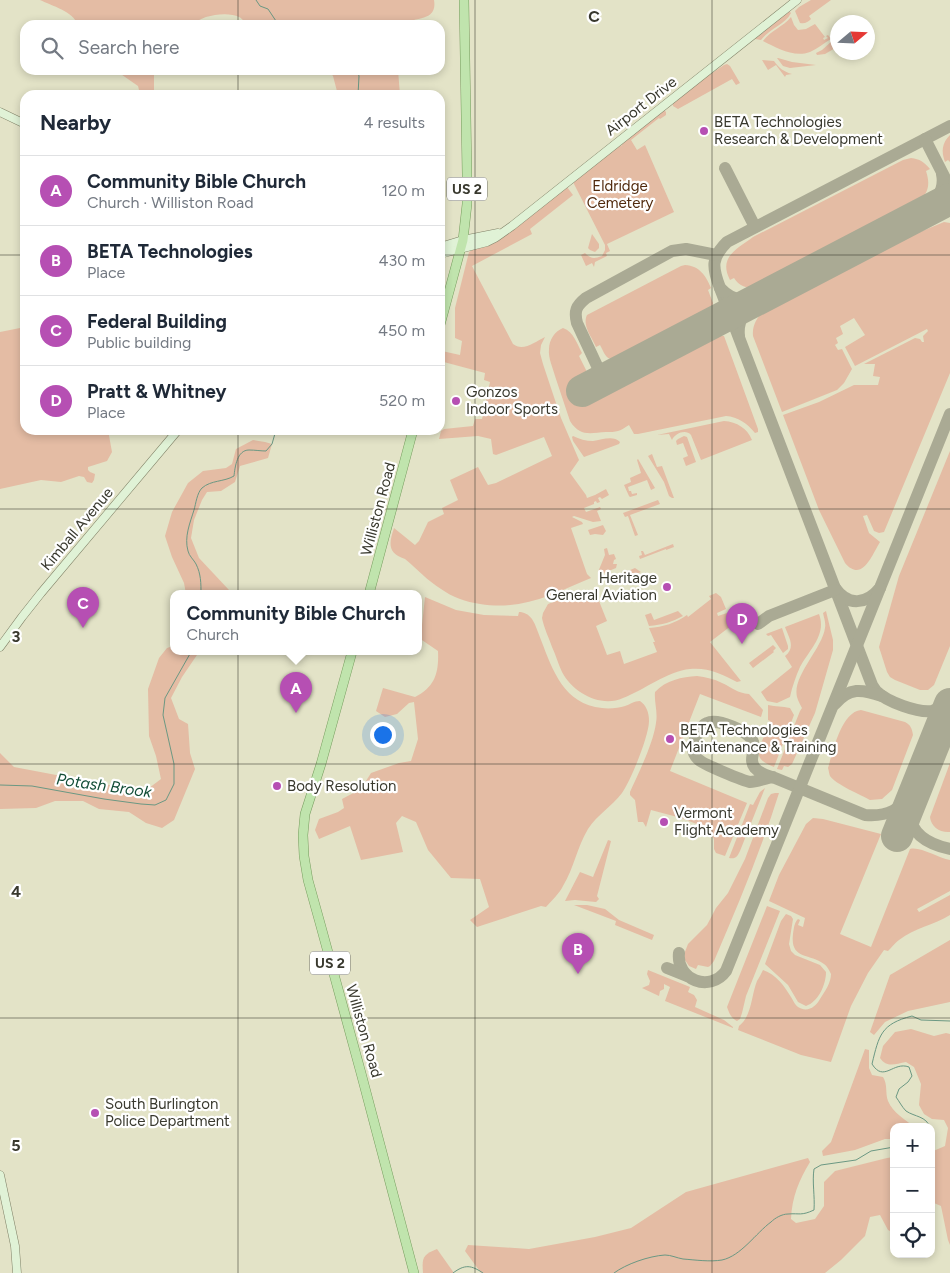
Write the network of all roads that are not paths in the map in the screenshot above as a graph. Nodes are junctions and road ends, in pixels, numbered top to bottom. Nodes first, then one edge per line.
1 (464, 0) edge
2 (796, 0) edge
3 (0, 112) edge
4 (20, 122) edge
5 (462, 244) junction
6 (445, 246) edge
7 (445, 252) edge
8 (445, 307) edge
9 (174, 435) edge
10 (412, 435) edge
11 (370, 590) edge
12 (0, 647) edge
13 (351, 655) edge
14 (0, 1175) edge
15 (17, 1273) edge
16 (414, 1273) edge

1 - 5 main road, US 2
2 - 5 main road, Airport Drive
3 - 4 main road
5 - 6 main road
5 - 7 main road
5 - 8 main road, US 2
9 - 12 main road, Kimball Avenue
10 - 11 main road, Williston Road
13 - 16 main road, Williston Road / US 2
14 - 15 main road

